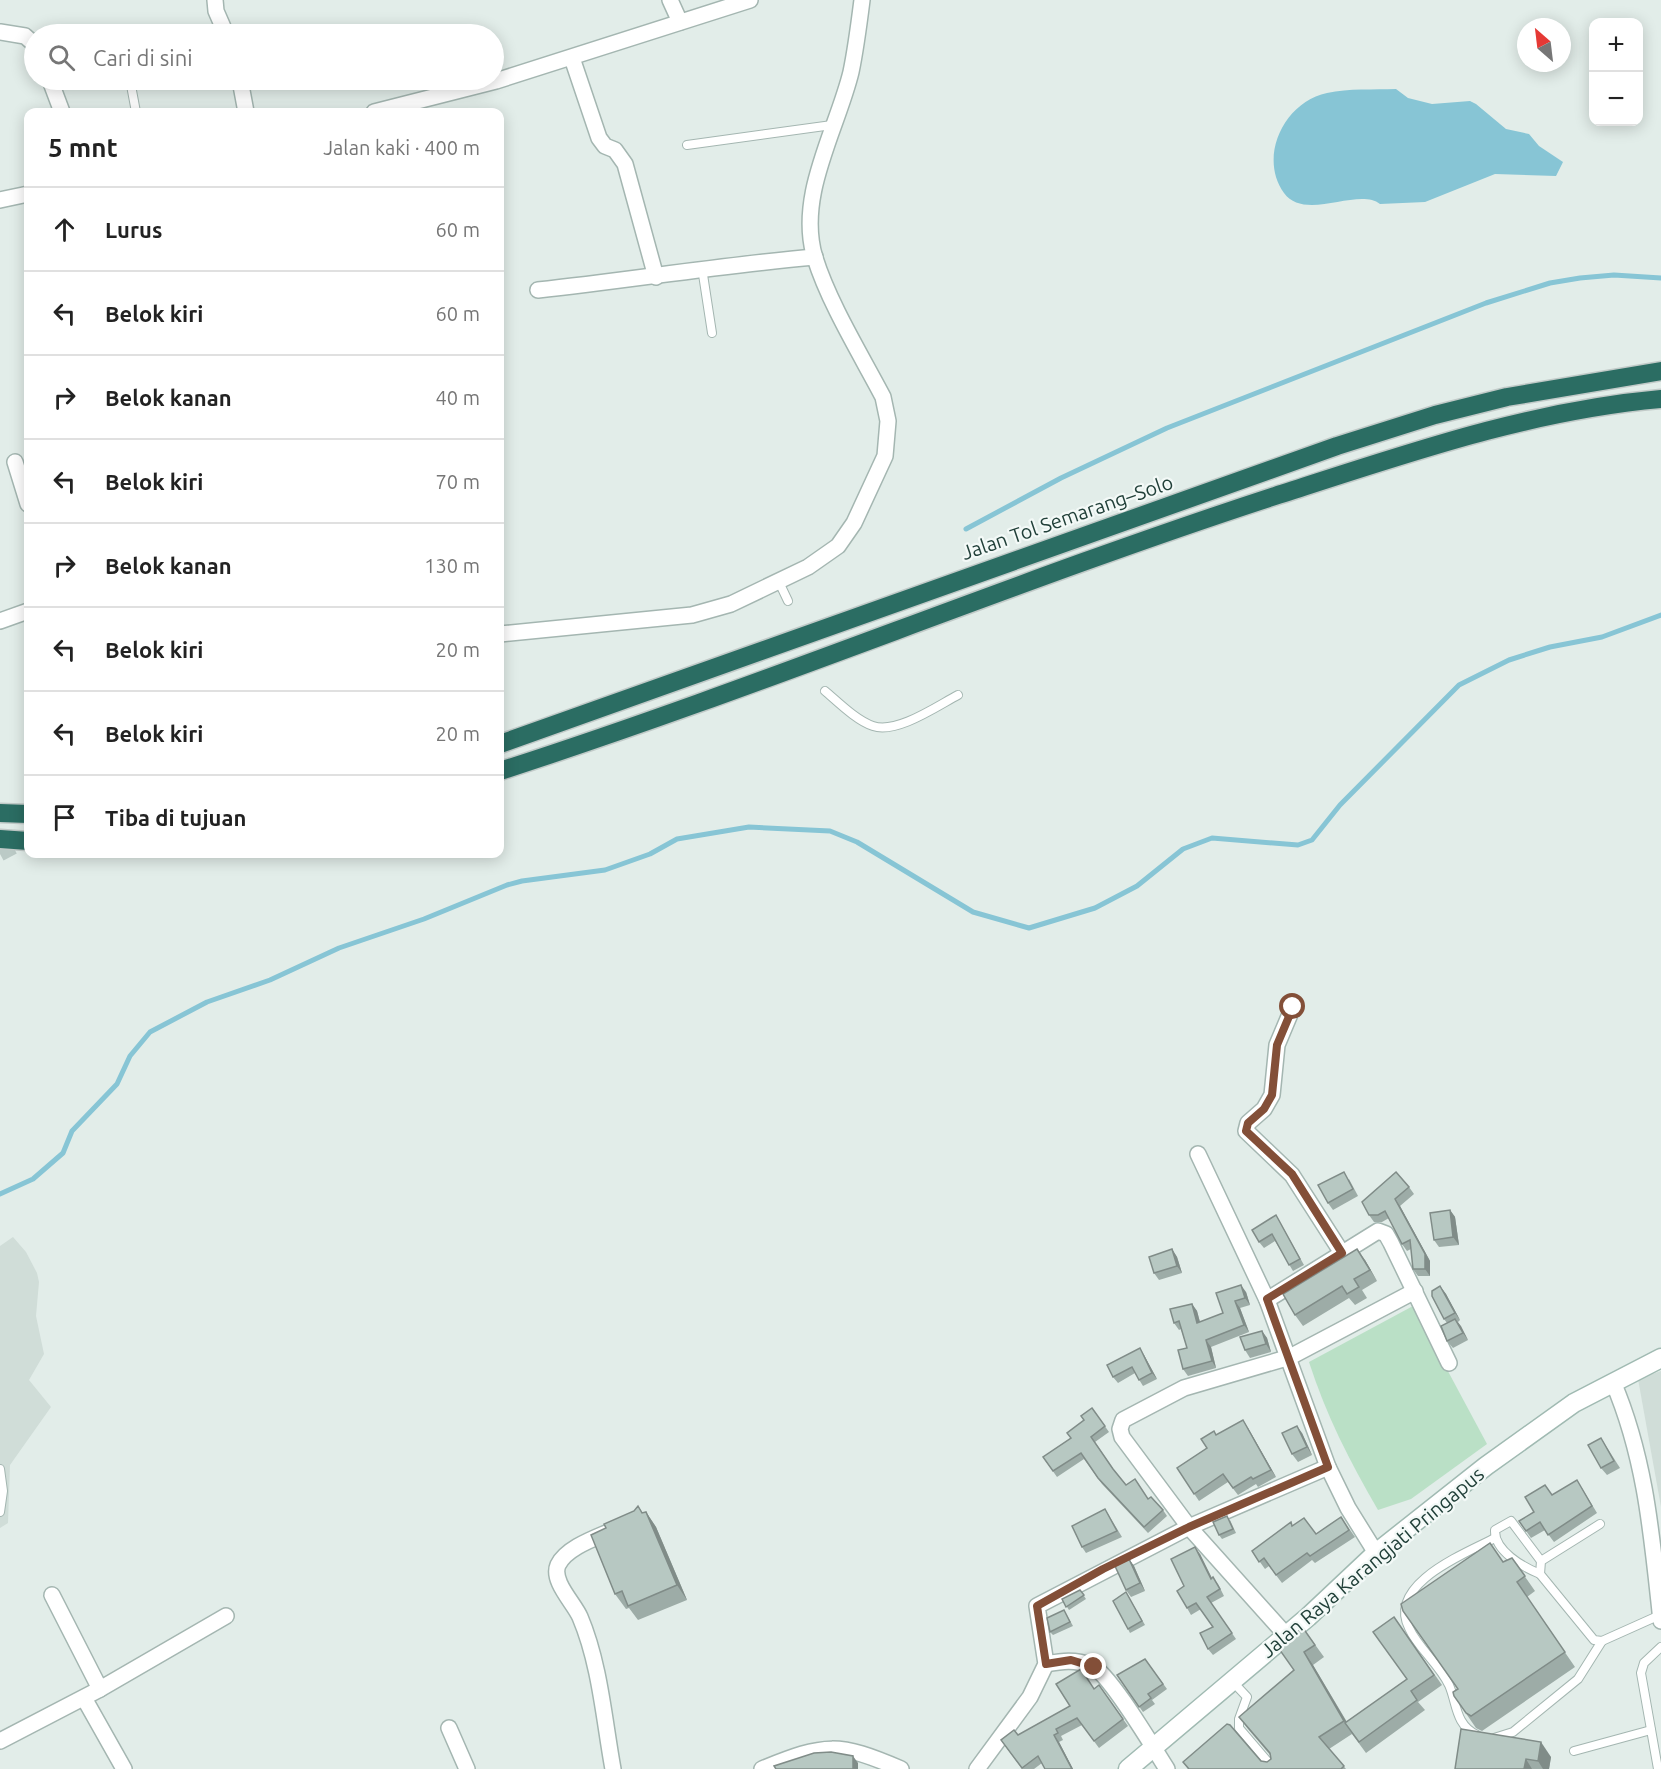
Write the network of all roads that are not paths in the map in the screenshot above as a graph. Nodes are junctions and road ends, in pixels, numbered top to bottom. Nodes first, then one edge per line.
1 (214, 0) edge
2 (670, 0) edge
3 (750, 0) edge
4 (862, 0) edge
5 (680, 22) junction
6 (222, 24) edge
7 (0, 32) edge
8 (24, 36) edge
9 (572, 58) junction
10 (504, 78) edge
11 (54, 90) edge
12 (132, 90) edge
13 (242, 90) edge
14 (464, 90) edge
15 (60, 108) edge
16 (135, 108) edge
17 (245, 108) edge
18 (394, 108) edge
19 (832, 125) junction
20 (687, 145) dead end
21 (24, 195) edge
22 (0, 200) edge
23 (815, 257) junction
24 (702, 268) junction
25 (656, 277) junction
26 (538, 290) dead end
27 (712, 333) dead end
28 (1661, 371) edge
29 (1661, 399) edge
30 (15, 462) dead end
31 (24, 491) edge
32 (779, 582) junction
33 (788, 601) dead end
34 (24, 612) edge
35 (0, 621) edge
36 (504, 634) edge
37 (825, 691) dead end
38 (958, 695) dead end
39 (504, 743) edge
40 (504, 770) edge
41 (0, 813) edge
42 (24, 814) edge
43 (0, 839) edge
44 (24, 841) edge
45 (1293, 1007) dead end
46 (1198, 1154) dead end
47 (1342, 1253) junction
48 (1414, 1291) junction
49 (1267, 1299) junction
50 (1290, 1357) junction
51 (1661, 1358) edge
52 (1449, 1364) dead end
53 (1612, 1382) junction
54 (1328, 1467) junction
55 (0, 1469) edge
56 (0, 1512) edge
57 (630, 1522) edge
58 (1600, 1524) dead end
59 (1189, 1527) junction
60 (1495, 1538) junction
61 (1376, 1553) junction
62 (1541, 1561) junction
63 (1540, 1574) junction
64 (52, 1595) dead end
65 (1660, 1615) edge
66 (226, 1616) dead end
67 (1661, 1621) edge
68 (1286, 1635) junction
69 (1602, 1641) junction
70 (1661, 1647) edge
71 (1046, 1664) junction
72 (1232, 1681) junction
73 (100, 1689) junction
74 (84, 1698) junction
75 (1239, 1719) junction
76 (1230, 1727) edge
77 (449, 1728) dead end
78 (1651, 1730) junction
79 (0, 1741) edge
80 (1153, 1747) junction
81 (1574, 1751) dead end
82 (124, 1769) edge
83 (467, 1769) edge
84 (613, 1769) edge
85 (762, 1769) edge
86 (901, 1769) edge
87 (977, 1769) edge
88 (1128, 1769) edge
89 (1167, 1769) edge
90 (1274, 1769) edge
91 (1658, 1769) edge

1 - 6 street
2 - 5 street
3 - 5 street
4 - 19 street
5 - 9 street
7 - 8 street
9 - 10 street
9 - 25 street
11 - 15 street
12 - 16 lane
13 - 17 street
14 - 18 street
19 - 20 lane
19 - 23 street
21 - 22 street
23 - 24 street
23 - 32 street
24 - 25 street
24 - 27 lane
25 - 26 street
28 - 39 highway, Jalan Tol Semarang–Solo
29 - 40 highway
30 - 31 street
32 - 33 lane
32 - 36 street
34 - 35 street
37 - 38 lane
41 - 42 highway
43 - 44 highway
45 - 47 street
46 - 49 street
47 - 48 street
47 - 49 street
48 - 50 street
48 - 52 street
49 - 50 street
50 - 54 street
50 - 59 street
51 - 53 street, Jalan Raya Karangjati Pringapus
53 - 61 street, Jalan Raya Karangjati Pringapus
53 - 65 street
54 - 59 street
54 - 61 street
55 - 56 lane
57 - 84 street
58 - 62 lane
59 - 68 street
59 - 71 street
60 - 62 lane
60 - 63 lane
60 - 69 lane
61 - 68 street, Jalan Raya Karangjati Pringapus
62 - 63 lane
63 - 69 lane
64 - 73 street
65 - 67 street
65 - 69 lane
66 - 73 street
68 - 72 street, Jalan Raya Karangjati Pringapus
70 - 78 lane
71 - 80 street
71 - 87 street
72 - 75 lane
72 - 80 street, Jalan Raya Karangjati Pringapus
73 - 74 street
74 - 79 street
74 - 82 street
75 - 76 lane
75 - 90 lane
77 - 83 street
78 - 81 lane
78 - 91 lane
80 - 88 street, Jalan Raya Karangjati Pringapus
80 - 89 street
85 - 86 street

